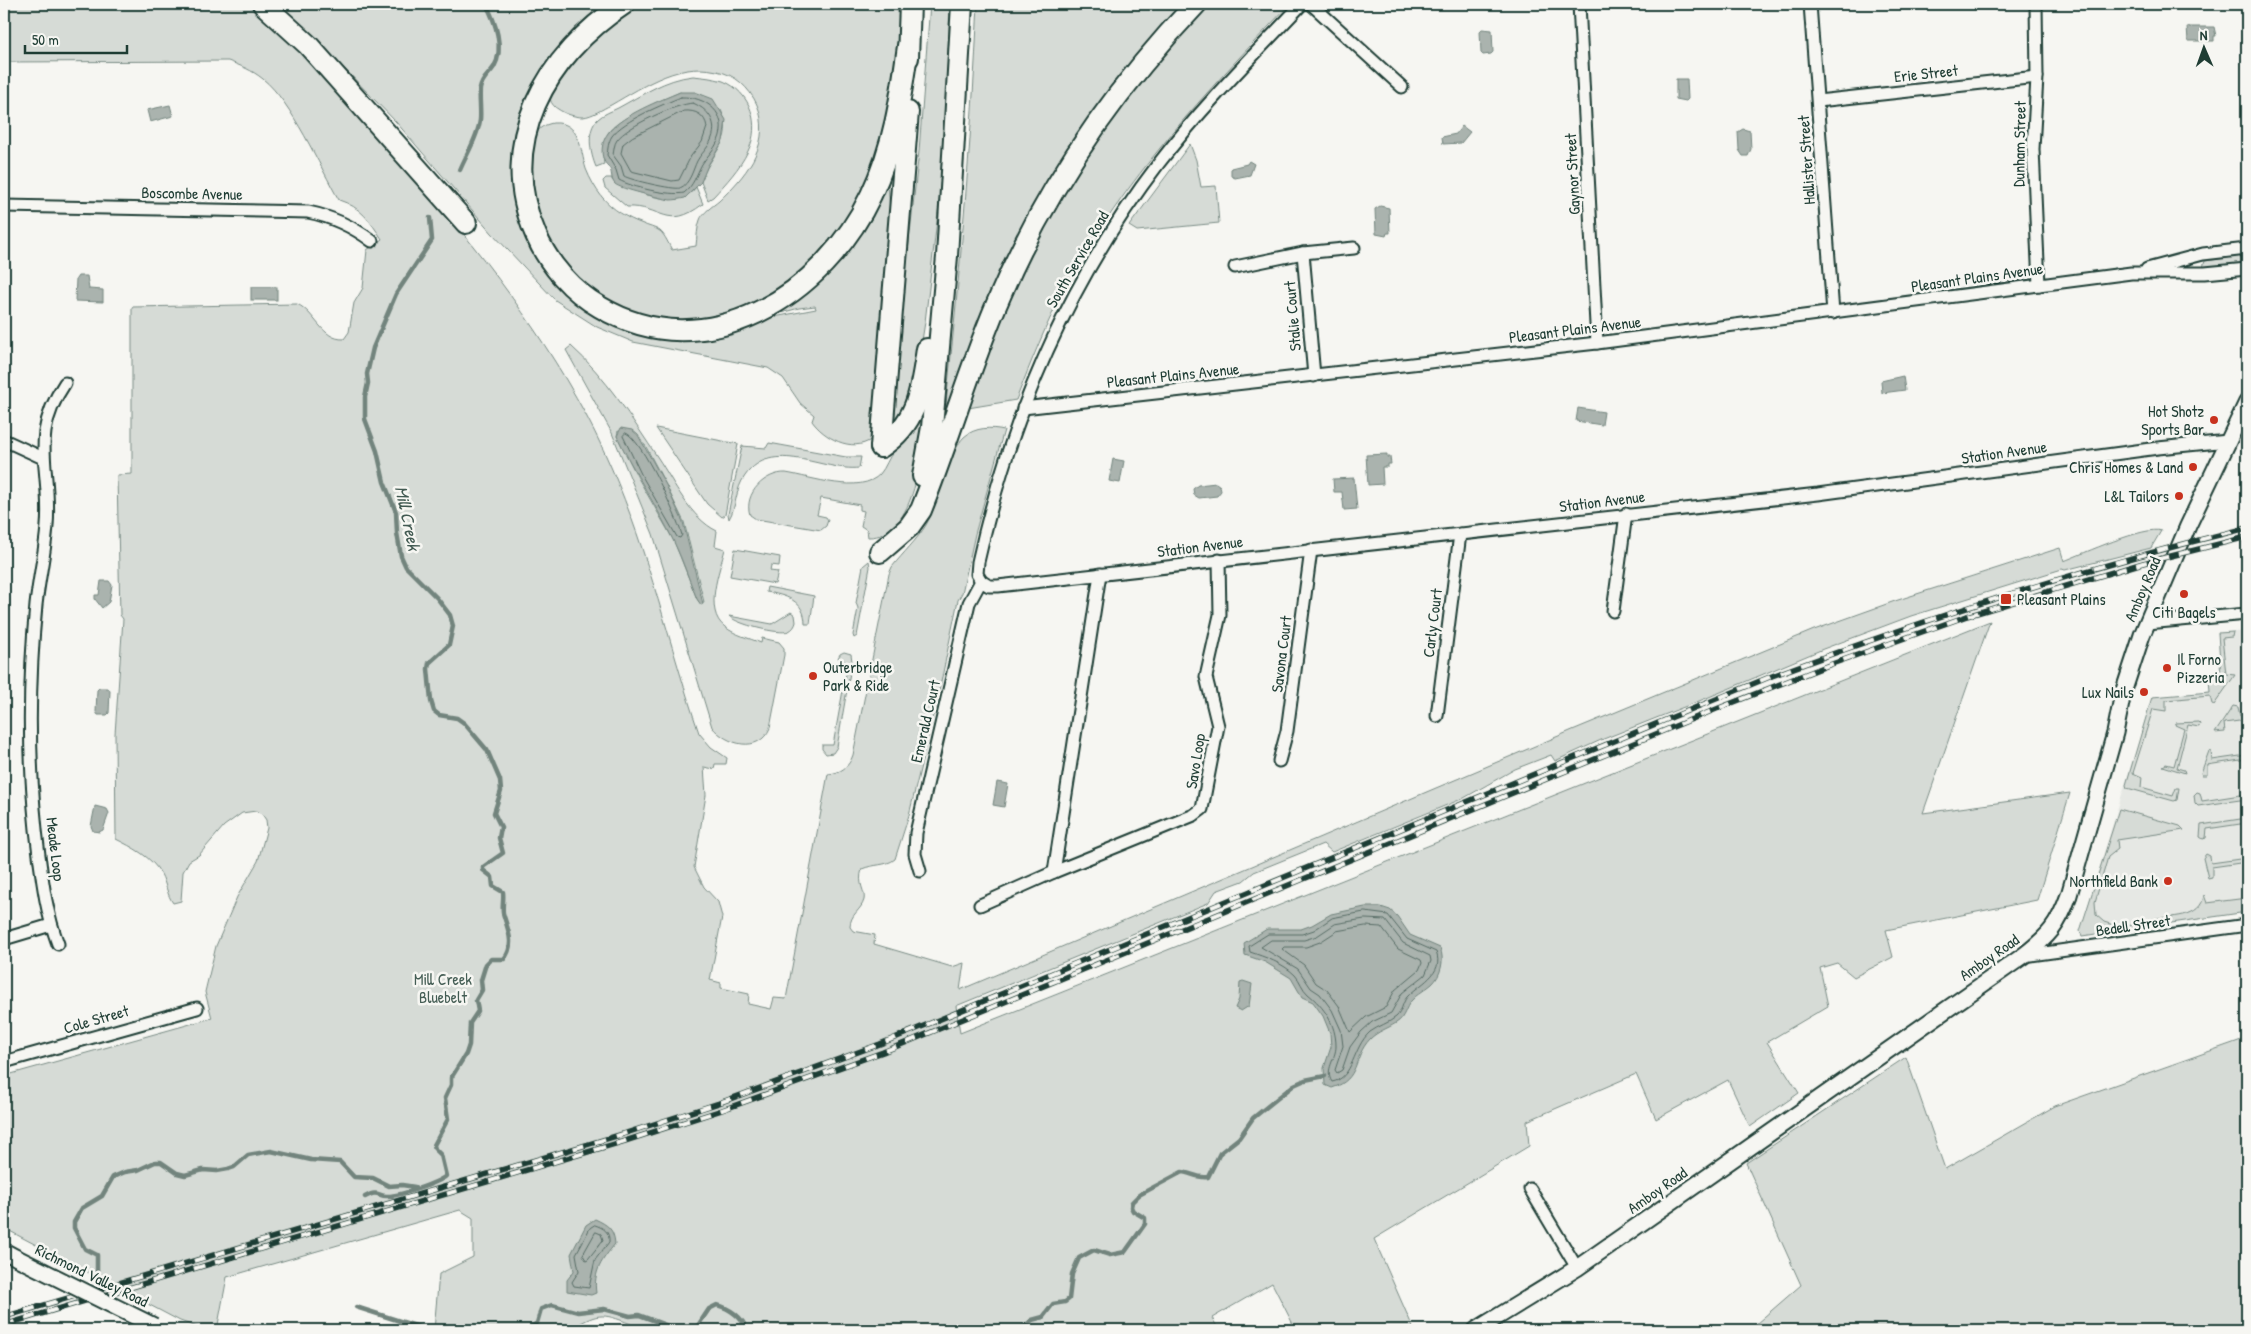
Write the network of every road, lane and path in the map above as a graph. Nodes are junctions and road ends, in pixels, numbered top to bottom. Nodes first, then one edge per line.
1 (263, 4) edge
2 (624, 4) edge
3 (910, 4) edge
4 (962, 4) edge
5 (1196, 4) edge
6 (1302, 4) edge
7 (1311, 4) edge
8 (1579, 4) edge
9 (1810, 4) edge
10 (2036, 4) edge
11 (908, 46) junction
12 (2037, 77) junction
13 (1402, 87) dead end
14 (1818, 101) junction
15 (949, 196) junction
16 (4, 206) edge
17 (466, 223) dead end
18 (372, 241) dead end
19 (1354, 248) dead end
20 (2247, 248) edge
21 (1303, 253) junction
22 (1235, 267) dead end
23 (2247, 269) edge
24 (2131, 274) junction
25 (2039, 285) junction
26 (1833, 313) junction
27 (1597, 344) junction
28 (1314, 376) junction
29 (65, 383) dead end
30 (2247, 402) edge
31 (1023, 408) junction
32 (4, 440) edge
33 (2228, 441) junction
34 (43, 458) junction
35 (1626, 514) junction
36 (1460, 534) junction
37 (895, 539) junction
38 (1310, 550) junction
39 (880, 552) dead end
40 (1219, 560) junction
41 (1100, 574) junction
42 (981, 581) junction
43 (1613, 611) dead end
44 (2247, 614) edge
45 (2146, 623) junction
46 (1436, 716) dead end
47 (1278, 761) dead end
48 (920, 872) dead end
49 (1054, 872) junction
50 (980, 905) dead end
51 (51, 925) junction
52 (2247, 925) edge
53 (4, 939) edge
54 (58, 944) dead end
55 (2023, 956) junction
56 (197, 1008) dead end
57 (4, 1062) edge
58 (1530, 1188) dead end
59 (11, 1254) edge
60 (1577, 1268) junction
61 (159, 1328) edge
62 (1476, 1330) edge

1 - 17 highway
2 - 11 highway
3 - 11 highway
4 - 15 highway
5 - 37 highway
6 - 31 street, South Service Road
7 - 13 street
8 - 27 street, Gaynor Street
9 - 14 street, Hallister Street
10 - 12 street, Dunham Street
11 - 15 highway
12 - 14 street, Erie Street
12 - 25 street, Dunham Street
14 - 26 street, Hallister Street
15 - 37 highway
16 - 18 street, Boscombe Avenue
19 - 21 street, Stalie Court
20 - 24 street, Pleasant Plains Avenue
21 - 22 street, Stalie Court
21 - 28 street, Stalie Court
23 - 24 street, Pleasant Plains Avenue
24 - 25 street, Pleasant Plains Avenue
25 - 26 street, Pleasant Plains Avenue
26 - 27 street, Pleasant Plains Avenue
27 - 28 street, Pleasant Plains Avenue
28 - 31 street, Pleasant Plains Avenue
29 - 34 street, Meade Loop
30 - 33 main road, Amboy Road
31 - 42 street, South Service Road
32 - 34 street
33 - 35 street, Station Avenue
33 - 45 main road, Amboy Road
34 - 51 street, Meade Loop
35 - 36 street, Station Avenue
35 - 43 street
36 - 38 street, Station Avenue
36 - 46 street, Carly Court
37 - 39 highway
38 - 40 street, Station Avenue
38 - 47 street, Savona Court
40 - 41 street, Station Avenue
40 - 49 street, Savo Loop
41 - 42 street, Station Avenue
41 - 49 street
42 - 48 street, Emerald Court
44 - 45 street
45 - 55 main road, Amboy Road
49 - 50 street, Savo Loop
51 - 53 street
51 - 54 street, Meade Loop
52 - 55 street, Bedell Street
55 - 60 main road, Amboy Road
56 - 57 street, Cole Street
58 - 60 street
59 - 61 main road, Richmond Valley Road, bridge
60 - 62 main road, Amboy Road

